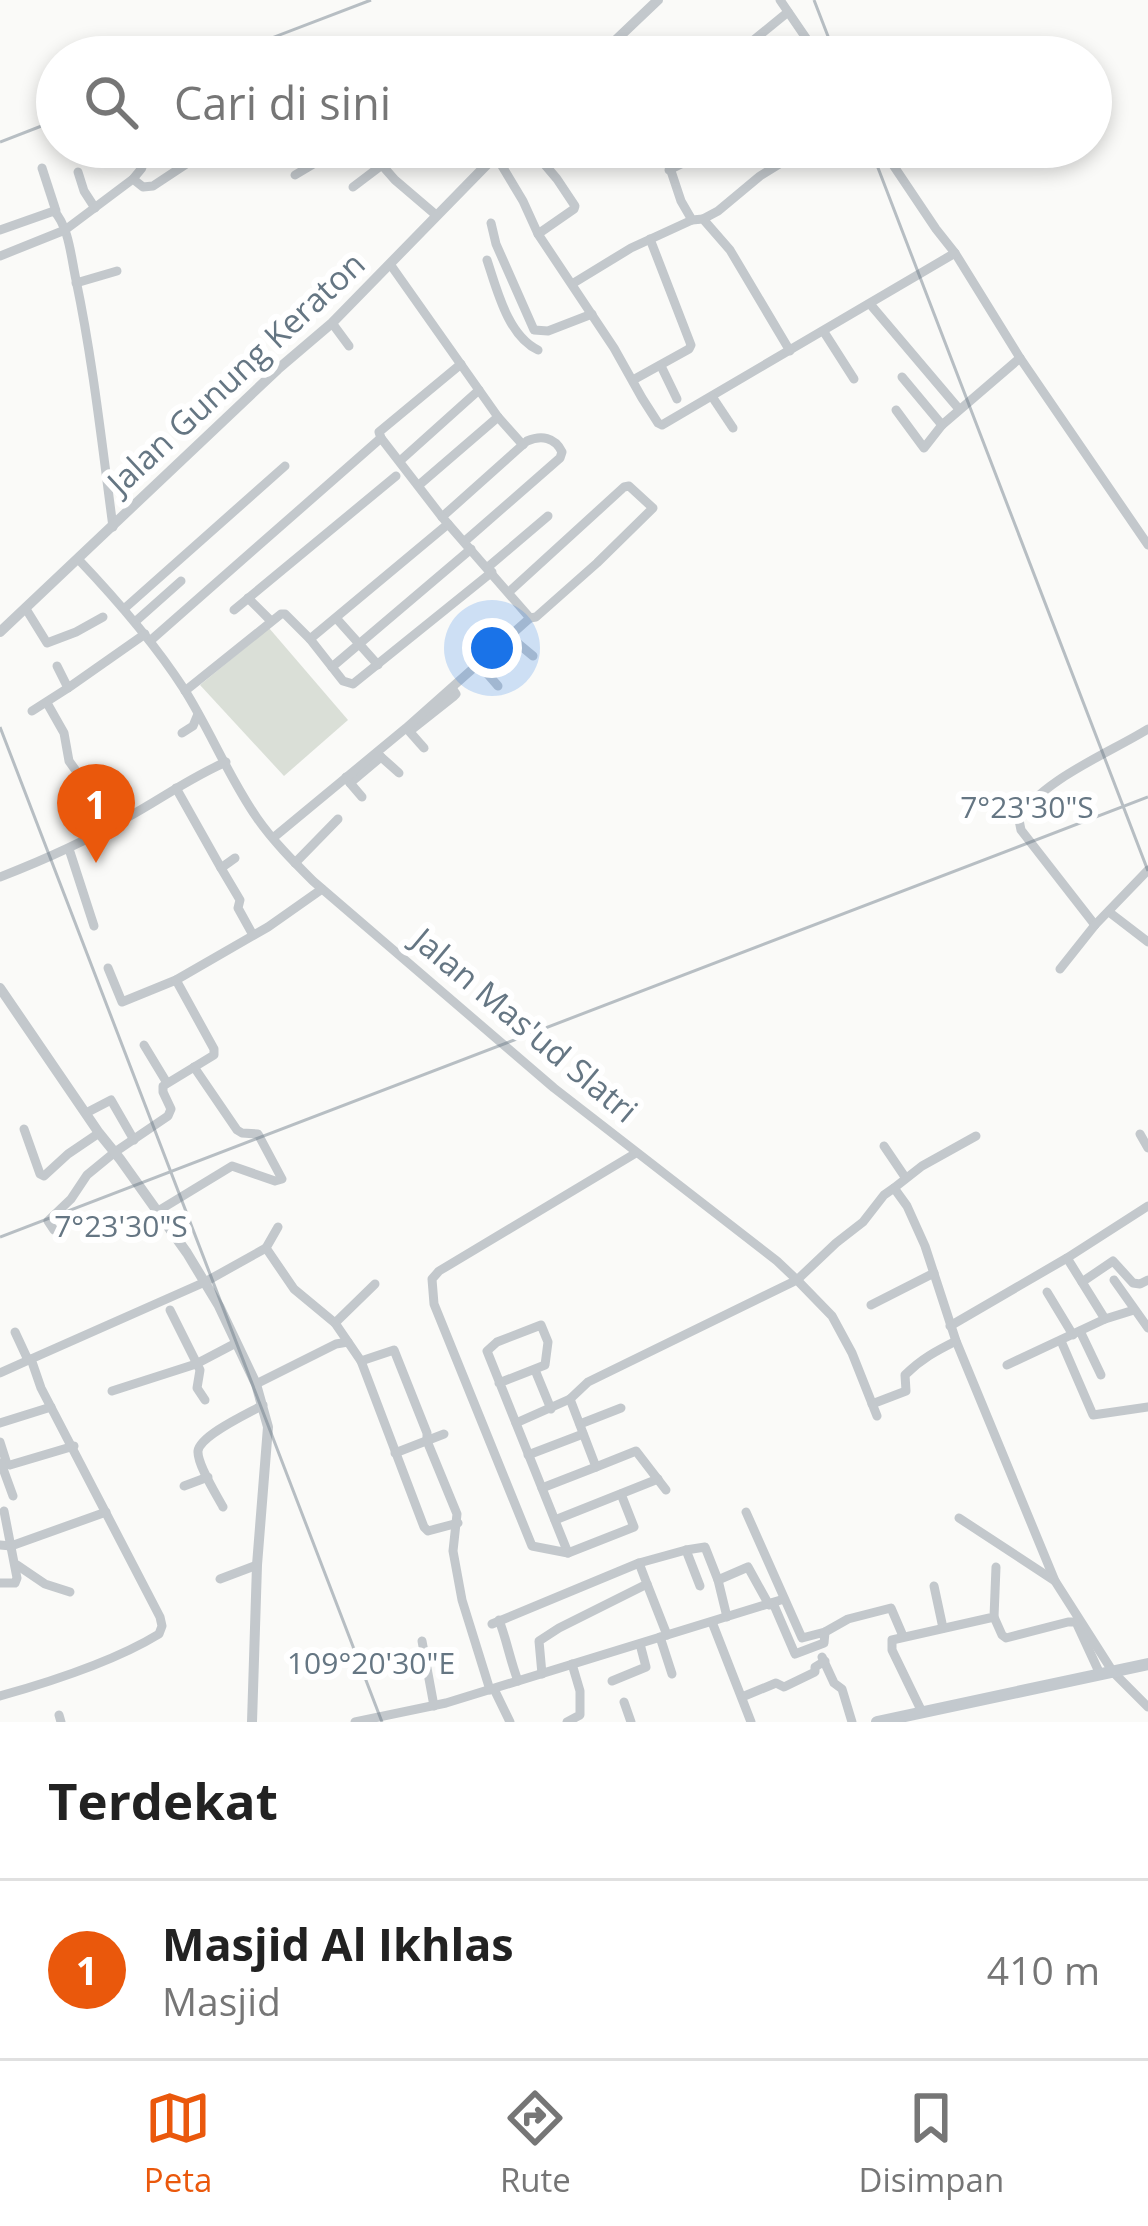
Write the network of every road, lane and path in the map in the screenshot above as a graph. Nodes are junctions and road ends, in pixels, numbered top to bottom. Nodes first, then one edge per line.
1 (658, 0) edge
2 (780, 0) edge
3 (788, 12) junction
4 (623, 36) edge
5 (759, 36) edge
6 (803, 36) edge
7 (42, 168) dead end
8 (142, 168) edge
9 (180, 168) edge
10 (308, 168) edge
11 (378, 168) edge
12 (385, 168) edge
13 (483, 168) edge
14 (508, 168) edge
15 (548, 168) edge
16 (673, 168) edge
17 (773, 168) edge
18 (894, 168) edge
19 (669, 170) joint
20 (78, 172) dead end
21 (295, 176) dead end
22 (133, 179) junction
23 (353, 187) dead end
24 (94, 208) junction
25 (0, 211) edge
26 (56, 212) junction
27 (436, 215) junction
28 (697, 219) junction
29 (490, 223) dead end
30 (3, 228) edge
31 (65, 230) junction
32 (538, 235) junction
33 (650, 239) junction
34 (955, 253) junction
35 (0, 256) edge
36 (487, 260) dead end
37 (391, 264) junction
38 (117, 271) dead end
39 (76, 283) junction
40 (572, 284) junction
41 (870, 304) junction
42 (592, 314) junction
43 (332, 322) junction
44 (535, 330) junction
45 (824, 332) junction
46 (521, 338) junction
47 (349, 346) dead end
48 (538, 350) dead end
49 (790, 351) junction
50 (1019, 358) junction
51 (461, 364) junction
52 (661, 366) junction
53 (902, 377) dead end
54 (633, 380) junction
55 (854, 380) dead end
56 (479, 390) junction
57 (713, 398) junction
58 (677, 399) dead end
59 (896, 410) dead end
60 (958, 410) junction
61 (498, 417) junction
62 (942, 424) junction
63 (733, 428) dead end
64 (381, 437) junction
65 (524, 445) junction
66 (924, 448) junction
67 (401, 460) junction
68 (934, 463) dead end
69 (285, 466) dead end
70 (396, 476) dead end
71 (419, 485) junction
72 (548, 516) dead end
73 (445, 521) junction
74 (112, 527) junction
75 (468, 545) junction
76 (1148, 545) edge
77 (78, 559) junction
78 (490, 570) junction
79 (181, 581) dead end
80 (509, 592) junction
81 (248, 598) junction
82 (125, 608) junction
83 (26, 609) junction
84 (234, 610) dead end
85 (103, 617) dead end
86 (336, 618) junction
87 (530, 618) junction
88 (270, 620) junction
89 (136, 622) junction
90 (0, 632) edge
91 (148, 637) junction
92 (310, 639) junction
93 (512, 639) junction
94 (359, 644) junction
95 (533, 656) dead end
96 (378, 665) junction
97 (57, 666) dead end
98 (481, 666) junction
99 (332, 667) junction
100 (498, 686) dead end
101 (68, 688) junction
102 (185, 691) junction
103 (454, 691) junction
104 (419, 699) dead end
105 (46, 703) junction
106 (468, 706) dead end
107 (428, 709) junction
108 (32, 711) dead end
109 (198, 714) junction
110 (407, 729) junction
111 (1148, 729) edge
112 (182, 733) dead end
113 (424, 748) dead end
114 (378, 754) junction
115 (226, 762) junction
116 (399, 772) dead end
117 (348, 780) junction
118 (176, 788) junction
119 (362, 797) dead end
120 (338, 819) dead end
121 (107, 829) junction
122 (273, 838) junction
123 (69, 849) junction
124 (235, 858) dead end
125 (295, 863) junction
126 (221, 868) junction
127 (1148, 871) edge
128 (0, 877) edge
129 (322, 889) junction
130 (1109, 912) junction
131 (1096, 925) junction
132 (94, 926) dead end
133 (254, 935) junction
134 (1148, 942) edge
135 (108, 968) dead end
136 (1060, 969) dead end
137 (176, 980) junction
138 (0, 988) edge
139 (144, 1045) dead end
140 (194, 1067) junction
141 (167, 1083) junction
142 (86, 1113) junction
143 (23, 1130) dead end
144 (99, 1132) junction
145 (1141, 1134) dead end
146 (976, 1136) dead end
147 (134, 1140) junction
148 (884, 1146) dead end
149 (1148, 1148) edge
150 (115, 1152) junction
151 (636, 1153) junction
152 (905, 1178) junction
153 (894, 1189) junction
154 (1148, 1206) edge
155 (158, 1211) junction
156 (278, 1227) dead end
157 (54, 1230) dead end
158 (266, 1248) junction
159 (1067, 1258) junction
160 (934, 1273) junction
161 (797, 1280) junction
162 (1114, 1280) dead end
163 (1148, 1280) edge
164 (205, 1282) junction
165 (1082, 1282) junction
166 (375, 1284) dead end
167 (1046, 1292) dead end
168 (871, 1305) dead end
169 (170, 1310) dead end
170 (1134, 1310) junction
171 (1105, 1319) junction
172 (335, 1323) junction
173 (950, 1326) junction
174 (1148, 1328) edge
175 (15, 1332) dead end
176 (1077, 1333) junction
177 (956, 1341) junction
178 (1061, 1341) junction
179 (348, 1342) junction
180 (236, 1343) junction
181 (409, 1344) dead end
182 (394, 1350) junction
183 (30, 1360) junction
184 (361, 1361) junction
185 (491, 1361) junction
186 (196, 1364) junction
187 (1006, 1365) dead end
188 (535, 1370) junction
189 (463, 1372) junction
190 (0, 1373) edge
191 (1101, 1376) dead end
192 (499, 1383) junction
193 (256, 1384) junction
194 (112, 1391) dead end
195 (573, 1396) junction
196 (205, 1400) dead end
197 (872, 1404) junction
198 (263, 1405) junction
199 (51, 1406) junction
200 (1148, 1407) edge
201 (621, 1408) dead end
202 (551, 1409) junction
203 (877, 1416) dead end
204 (0, 1423) edge
205 (516, 1423) junction
206 (581, 1429) junction
207 (444, 1434) dead end
208 (427, 1441) junction
209 (0, 1442) edge
210 (74, 1446) junction
211 (394, 1453) junction
212 (528, 1455) junction
213 (2, 1462) edge
214 (596, 1467) junction
215 (208, 1477) junction
216 (3, 1479) edge
217 (658, 1479) junction
218 (184, 1486) dead end
219 (542, 1487) junction
220 (666, 1490) dead end
221 (621, 1494) junction
222 (13, 1496) dead end
223 (223, 1507) dead end
224 (4, 1511) dead end
225 (106, 1512) junction
226 (746, 1512) dead end
227 (959, 1519) dead end
228 (555, 1520) junction
229 (458, 1522) junction
230 (5, 1545) edge
231 (686, 1550) junction
232 (568, 1552) junction
233 (764, 1552) junction
234 (14, 1563) junction
235 (639, 1563) junction
236 (257, 1564) junction
237 (996, 1568) dead end
238 (749, 1569) junction
239 (220, 1579) dead end
240 (718, 1580) junction
241 (1055, 1581) junction
242 (0, 1583) edge
243 (647, 1584) junction
244 (700, 1586) dead end
245 (934, 1586) dead end
246 (70, 1592) dead end
247 (775, 1603) junction
248 (727, 1617) junction
249 (994, 1617) junction
250 (712, 1622) junction
251 (831, 1627) junction
252 (943, 1628) junction
253 (664, 1636) junction
254 (903, 1636) junction
255 (422, 1642) dead end
256 (640, 1644) junction
257 (817, 1647) junction
258 (825, 1661) junction
259 (572, 1664) junction
260 (1148, 1664) edge
261 (542, 1673) junction
262 (672, 1673) dead end
263 (1107, 1673) junction
264 (518, 1681) junction
265 (611, 1681) dead end
266 (492, 1689) junction
267 (0, 1696) edge
268 (742, 1697) junction
269 (624, 1702) dead end
270 (434, 1706) junction
271 (1148, 1707) edge
272 (922, 1712) junction
273 (252, 1722) edge
274 (355, 1722) edge
275 (509, 1722) edge
276 (567, 1722) edge
277 (631, 1722) edge
278 (751, 1722) edge
279 (852, 1722) edge
280 (878, 1722) edge

1 - 4 street
2 - 3 street
3 - 5 street
3 - 6 street
7 - 26 street
8 - 22 street
9 - 22 street
10 - 21 street
11 - 23 street
12 - 27 street
13 - 27 street, Jalan Gunung Keraton
14 - 32 street
15 - 32 street
16 - 19 street
17 - 28 street
18 - 34 street
19 - 28 street
20 - 24 street
22 - 24 street
24 - 31 street
25 - 30 street
26 - 30 street
26 - 31 street
27 - 37 street, Jalan Gunung Keraton
28 - 33 street
28 - 49 street
29 - 44 street
31 - 35 street
31 - 39 street
32 - 40 street
33 - 40 street
33 - 52 street
34 - 41 street
34 - 50 street
36 - 46 street
37 - 43 street, Jalan Gunung Keraton
37 - 51 street
38 - 39 street
39 - 74 street
40 - 42 street
41 - 45 street
41 - 60 street
42 - 44 street
42 - 54 street
43 - 47 street
43 - 74 street, Jalan Gunung Keraton
44 - 46 street
45 - 49 street
45 - 55 street
46 - 48 street
49 - 57 street
50 - 60 street
50 - 76 street
51 - 56 street
51 - 64 street
52 - 54 street
52 - 58 street
53 - 62 street
54 - 57 street
56 - 61 street
56 - 67 street
57 - 63 street
59 - 66 street
60 - 62 street
61 - 65 street
61 - 71 street
62 - 66 street
64 - 67 street
64 - 91 street
65 - 73 street
65 - 75 street
66 - 68 street
67 - 71 street
69 - 82 street
70 - 81 street
71 - 73 street
72 - 78 street
73 - 75 street
73 - 86 street
74 - 77 street, Jalan Gunung Keraton
75 - 78 street
75 - 94 street
77 - 82 street, Jalan Mas'ud Slatri
77 - 83 street, Jalan Gunung Keraton
78 - 80 street
78 - 96 street
79 - 89 street
80 - 87 street
80 - 87 street
81 - 84 street
81 - 88 street
82 - 89 street, Jalan Mas'ud Slatri
83 - 85 street
83 - 90 street, Jalan Gunung Keraton
86 - 92 street
86 - 94 street
87 - 93 street
88 - 92 street
88 - 102 street
89 - 91 street, Jalan Mas'ud Slatri
91 - 101 street
91 - 102 street, Jalan Mas'ud Slatri
92 - 99 street
93 - 95 street
93 - 98 street
94 - 96 street
94 - 99 street
96 - 99 street
97 - 101 street
98 - 100 street
98 - 103 street
101 - 105 street
102 - 109 street, Jalan Mas'ud Slatri
103 - 106 street
103 - 107 street
103 - 110 street
104 - 107 street
105 - 108 street
105 - 121 street
107 - 110 street
109 - 112 street
109 - 115 street, Jalan Mas'ud Slatri
110 - 113 street
110 - 114 street
111 - 131 street
114 - 116 street
114 - 117 street
115 - 118 street
115 - 122 street, Jalan Mas'ud Slatri
117 - 119 street
117 - 122 street
118 - 121 street
118 - 126 street
120 - 125 street
121 - 123 street
122 - 125 street, Jalan Mas'ud Slatri
123 - 128 street
123 - 132 street
124 - 126 street
125 - 129 street, Jalan Mas'ud Slatri
126 - 133 street
127 - 130 street
129 - 133 street
129 - 151 street, Jalan Mas'ud Slatri
130 - 131 street
130 - 134 street
131 - 136 street
133 - 137 street
135 - 137 street
137 - 140 street
138 - 142 street
139 - 141 street
140 - 141 street
140 - 155 street
141 - 147 street
142 - 144 street
142 - 147 street
143 - 144 street
144 - 150 street
145 - 149 street
146 - 152 street
147 - 150 street
148 - 152 street
150 - 155 street
150 - 157 street
151 - 161 street, Jalan Mas'ud Slatri
151 - 189 street
152 - 153 street
153 - 160 street
153 - 161 street
154 - 159 street
155 - 164 street
156 - 158 street
158 - 164 street
158 - 172 street
159 - 165 street
159 - 173 street
160 - 168 street
160 - 173 street
161 - 195 street
161 - 197 street, Jalan Mas'ud Slatri
162 - 170 street
163 - 165 street
164 - 180 street
164 - 183 street
165 - 171 street
166 - 172 street
167 - 176 street
169 - 186 street
170 - 171 street
170 - 174 street
171 - 176 street
172 - 179 street
173 - 177 street
175 - 183 street
176 - 178 street
176 - 191 street
177 - 197 street
177 - 241 street
178 - 187 street
178 - 200 street
179 - 184 street
179 - 193 street
180 - 186 street
180 - 193 street
181 - 182 street
182 - 184 street
182 - 208 street
183 - 190 street
183 - 199 street
184 - 211 street
185 - 188 street
185 - 189 street
185 - 192 street
186 - 194 street
186 - 196 street
188 - 192 street
188 - 202 street
189 - 232 street
192 - 205 street
193 - 198 street
195 - 202 street
195 - 206 street
197 - 203 street, Jalan Mas'ud Slatri
198 - 215 street
198 - 236 street
199 - 204 street
199 - 210 street
201 - 206 street
202 - 205 street
205 - 212 street
206 - 212 street
206 - 214 street
207 - 208 street
208 - 211 street
208 - 229 street
209 - 213 street
210 - 213 street
210 - 225 street
211 - 229 street
212 - 219 street
213 - 216 street
214 - 217 street
214 - 219 street
215 - 218 street
215 - 223 street
216 - 222 street
217 - 220 street
217 - 221 street
219 - 228 street
221 - 228 street
221 - 232 street
224 - 230 street
225 - 230 street
225 - 267 street
226 - 233 street
227 - 241 street
228 - 232 street
229 - 266 street
230 - 234 street
231 - 235 street
231 - 240 street
231 - 244 street
233 - 238 street
233 - 247 street
234 - 242 street
234 - 246 street
235 - 243 street
235 - 264 street
236 - 239 street
236 - 273 street
237 - 249 street
238 - 240 street
238 - 247 street
240 - 248 street
241 - 263 street
243 - 253 street
243 - 261 street
245 - 252 street
247 - 248 street
247 - 251 street
247 - 257 street
248 - 250 street
249 - 252 street
249 - 263 street
250 - 253 street
250 - 268 street
251 - 254 street
251 - 257 street
252 - 254 street
253 - 256 street
253 - 262 street
254 - 272 street
255 - 270 street
256 - 259 street
256 - 265 street
257 - 258 street
258 - 268 street
258 - 279 street
259 - 261 street
259 - 276 street
260 - 263 main road
261 - 264 street
263 - 271 street
263 - 272 main road
264 - 266 street
266 - 270 street
266 - 275 street
268 - 278 street
269 - 277 street
270 - 274 street
272 - 280 main road

